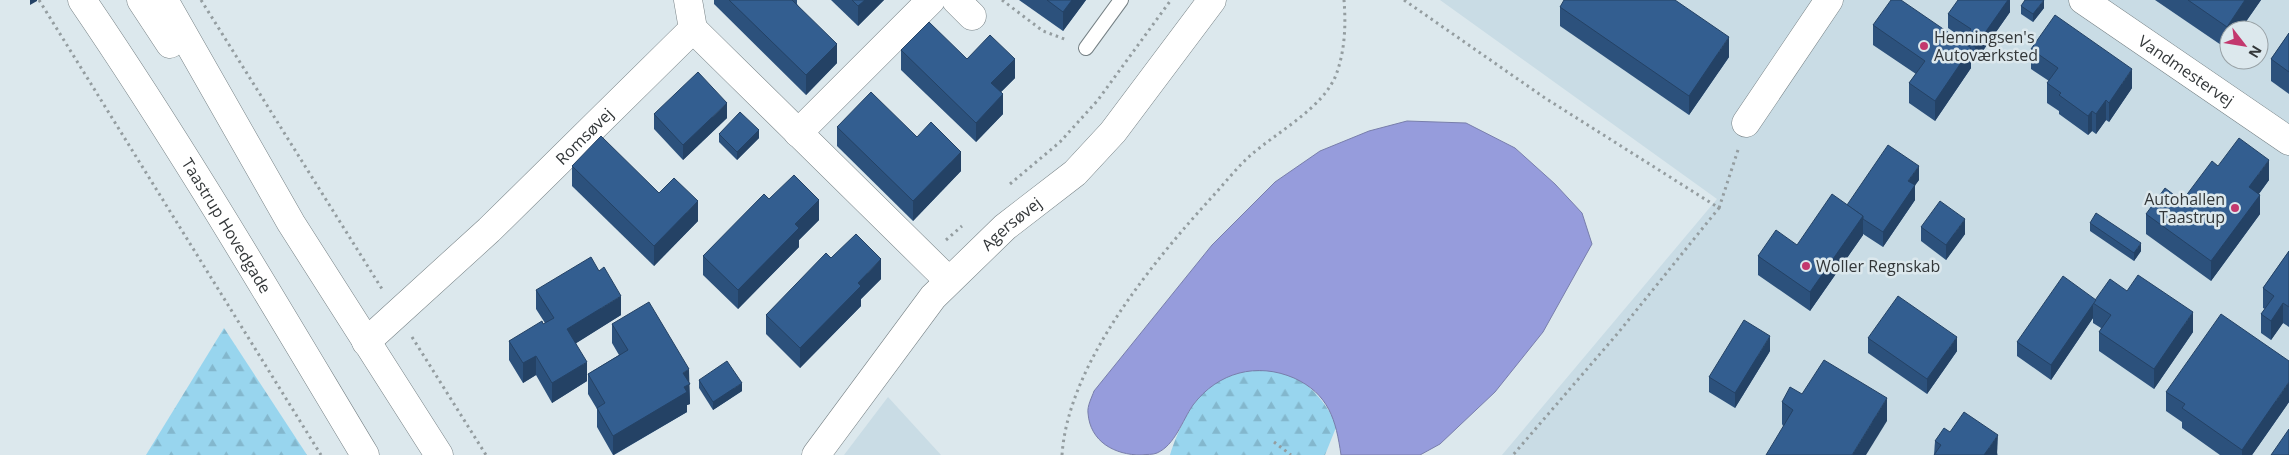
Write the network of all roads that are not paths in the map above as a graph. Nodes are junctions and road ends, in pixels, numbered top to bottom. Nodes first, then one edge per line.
1 (82, 0) edge
2 (141, 0) edge
3 (164, 0) edge
4 (688, 0) edge
5 (931, 0) edge
6 (1121, 0) edge
7 (1212, 0) edge
8 (1829, 0) edge
9 (2082, 0) edge
10 (693, 29) junction
11 (1086, 48) road end
12 (1746, 123) road end
13 (798, 133) junction
14 (2289, 142) edge
15 (291, 223) junction
16 (948, 280) junction
17 (366, 342) junction
18 (366, 455) edge
19 (439, 455) edge
20 (816, 455) edge

1 - 18 street, Taastrup Hovedgade
2 - 15 street
3 - 15 street
4 - 10 street
5 - 13 street
6 - 11 lane
7 - 16 street, Agersøvej
8 - 12 street
9 - 14 street, Vandmestervej
10 - 13 street
10 - 17 street, Romsøvej
13 - 16 street
15 - 17 street
16 - 20 street, Agersøvej
17 - 19 street

